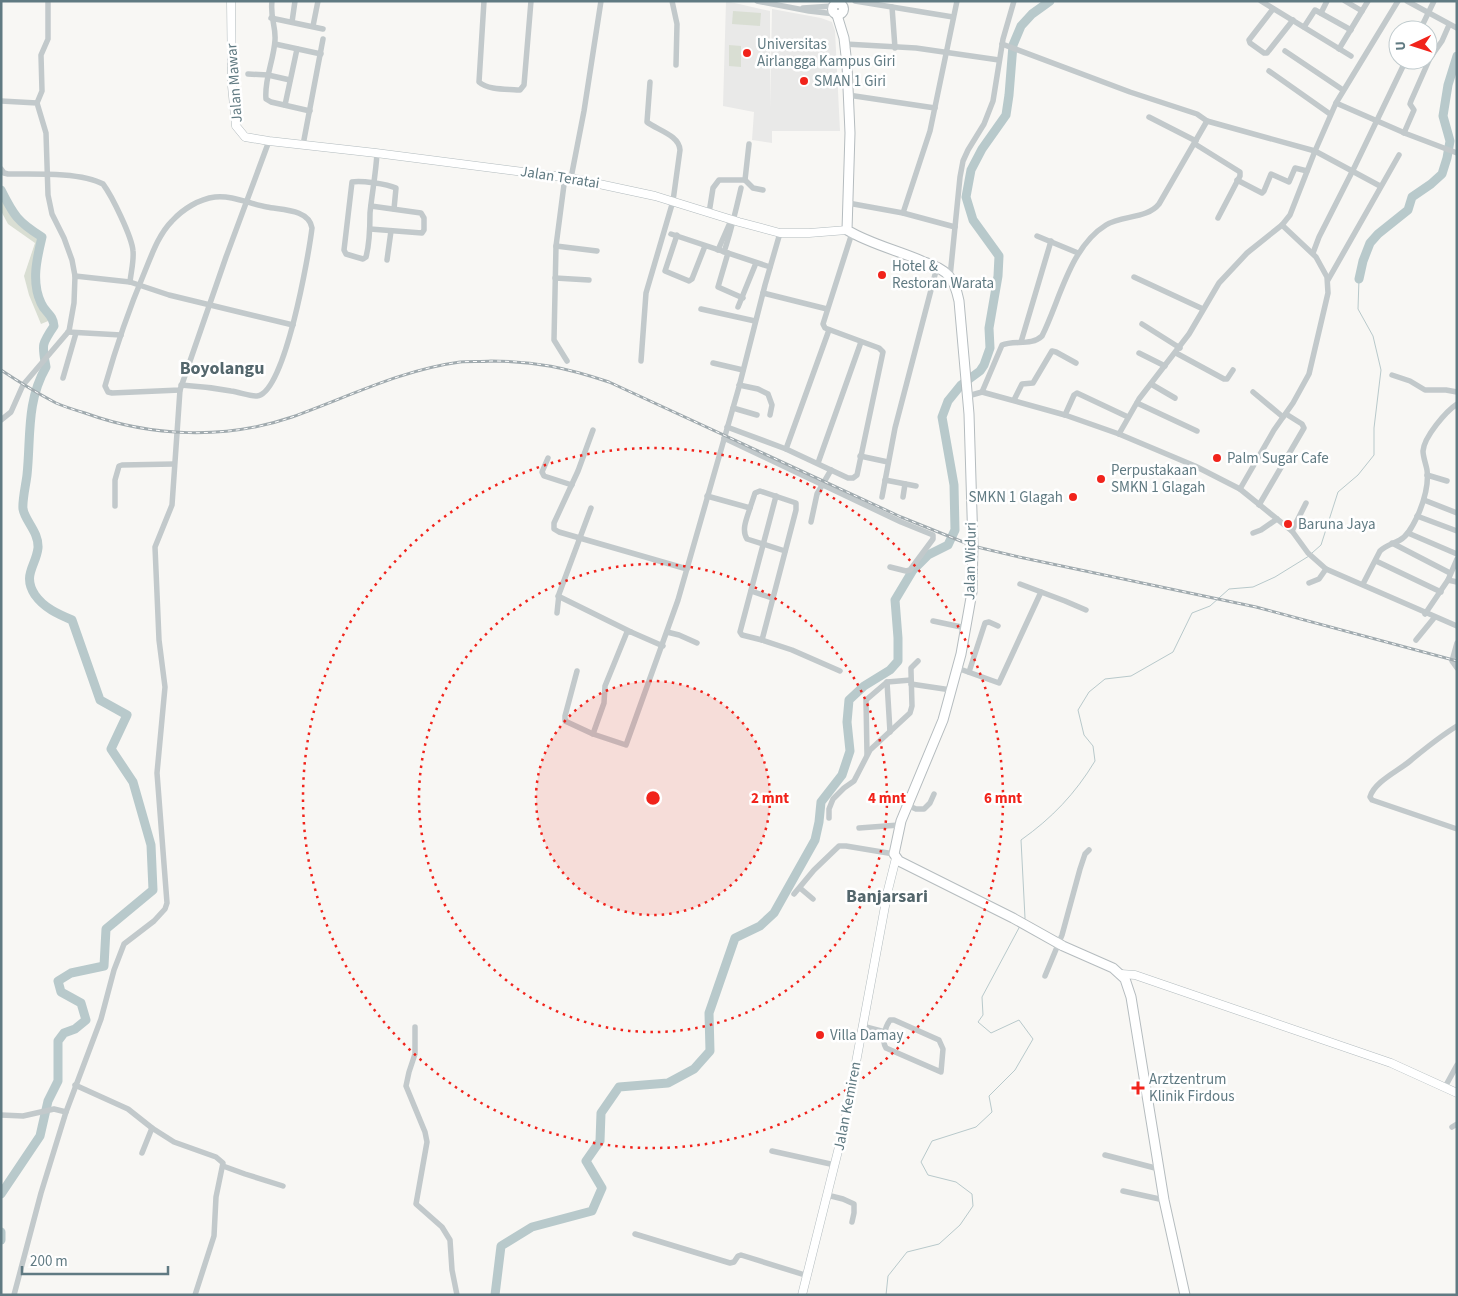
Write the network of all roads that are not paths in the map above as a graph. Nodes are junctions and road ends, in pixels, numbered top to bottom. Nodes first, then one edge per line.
1 (48, 1) edge
2 (230, 1) edge
3 (272, 1) edge
4 (295, 1) edge
5 (318, 1) edge
6 (484, 1) edge
7 (531, 1) edge
8 (601, 1) edge
9 (672, 1) edge
10 (757, 1) edge
11 (854, 1) edge
12 (957, 1) edge
13 (1014, 1) edge
14 (1260, 1) edge
15 (1327, 1) edge
16 (1345, 1) edge
17 (1368, 1) edge
18 (1398, 1) edge
19 (1407, 1) edge
20 (1434, 1) edge
21 (838, 7) edge
22 (892, 7) junction
23 (1273, 9) junction
24 (1362, 11) junction
25 (1321, 12) junction
26 (1428, 12) junction
27 (953, 17) junction
28 (271, 18) junction
29 (1293, 20) junction
30 (1424, 20) edge
31 (292, 22) junction
32 (1449, 25) junction
33 (313, 26) junction
34 (1304, 27) junction
35 (1457, 28) edge
36 (323, 29) dead end
37 (1350, 30) junction
38 (323, 40) dead end
39 (845, 41) junction
40 (275, 44) junction
41 (1004, 45) junction
42 (895, 48) junction
43 (1339, 48) junction
44 (297, 49) junction
45 (1285, 51) dead end
46 (945, 52) junction
47 (321, 54) junction
48 (1351, 56) dead end
49 (999, 60) junction
50 (676, 65) dead end
51 (1401, 70) edge
52 (1269, 71) dead end
53 (248, 74) dead end
54 (268, 75) junction
55 (290, 80) junction
56 (650, 82) dead end
57 (1343, 90) junction
58 (848, 95) junction
59 (1, 101) edge
60 (37, 103) junction
61 (1336, 103) junction
62 (285, 105) junction
63 (935, 108) junction
64 (310, 111) junction
65 (1330, 114) junction
66 (1149, 117) dead end
67 (1208, 121) junction
68 (1377, 121) junction
69 (1404, 132) junction
70 (269, 141) junction
71 (1195, 143) junction
72 (749, 144) dead end
73 (303, 145) junction
74 (1315, 151) junction
75 (379, 153) junction
76 (1457, 153) edge
77 (1398, 155) dead end
78 (1, 169) edge
79 (1353, 170) junction
80 (1307, 171) junction
81 (47, 174) junction
82 (568, 177) junction
83 (745, 180) junction
84 (1237, 180) junction
85 (376, 184) junction
86 (1380, 186) junction
87 (741, 188) dead end
88 (763, 190) dead end
89 (672, 201) junction
90 (246, 202) junction
91 (848, 204) junction
92 (373, 206) junction
93 (394, 209) junction
94 (709, 213) junction
95 (903, 214) junction
96 (1218, 218) dead end
97 (733, 219) junction
98 (1282, 225) junction
99 (955, 227) junction
100 (370, 228) junction
101 (391, 231) junction
102 (849, 232) junction
103 (780, 233) junction
104 (1037, 236) dead end
105 (1051, 240) junction
106 (556, 246) junction
107 (705, 246) junction
108 (598, 251) dead end
109 (723, 252) junction
110 (1078, 253) junction
111 (1313, 253) junction
112 (387, 260) dead end
113 (756, 263) junction
114 (770, 267) junction
115 (937, 267) junction
116 (75, 276) junction
117 (950, 277) junction
118 (1134, 277) dead end
119 (555, 278) junction
120 (589, 280) dead end
121 (1328, 280) junction
122 (130, 282) junction
123 (139, 285) junction
124 (763, 293) junction
125 (743, 298) junction
126 (210, 304) junction
127 (738, 307) dead end
128 (701, 309) dead end
129 (827, 309) junction
130 (1203, 309) junction
131 (756, 321) junction
132 (1142, 324) dead end
133 (293, 325) junction
134 (829, 330) junction
135 (68, 332) junction
136 (76, 333) junction
137 (121, 335) junction
138 (861, 342) junction
139 (1021, 342) junction
140 (1178, 350) junction
141 (1139, 353) dead end
142 (567, 361) dead end
143 (641, 361) dead end
144 (1076, 362) dead end
145 (713, 363) dead end
146 (1165, 366) junction
147 (743, 370) junction
148 (1232, 370) dead end
149 (1392, 375) dead end
150 (63, 378) dead end
151 (1150, 384) junction
152 (739, 385) junction
153 (180, 388) junction
154 (982, 392) junction
155 (1253, 392) dead end
156 (1457, 392) edge
157 (968, 394) junction
158 (1176, 398) dead end
159 (1014, 400) junction
160 (1137, 403) junction
161 (1457, 404) edge
162 (733, 408) junction
163 (757, 415) dead end
164 (770, 415) dead end
165 (1065, 415) junction
166 (1285, 415) junction
167 (1128, 417) junction
168 (1, 420) edge
169 (727, 428) junction
170 (593, 430) dead end
171 (1197, 431) dead end
172 (1119, 434) junction
173 (724, 438) junction
174 (786, 449) junction
175 (860, 456) junction
176 (548, 458) dead end
177 (888, 462) junction
178 (818, 463) junction
179 (174, 464) junction
180 (831, 470) junction
181 (1427, 475) junction
182 (885, 480) junction
183 (1447, 481) dead end
184 (572, 484) junction
185 (823, 484) junction
186 (905, 484) junction
187 (916, 486) dead end
188 (1240, 489) junction
189 (707, 496) junction
190 (776, 496) junction
191 (882, 497) dead end
192 (903, 497) dead end
193 (1424, 500) junction
194 (1306, 503) dead end
195 (115, 506) dead end
196 (1260, 506) junction
197 (591, 508) dead end
198 (750, 508) junction
199 (1457, 513) edge
200 (1417, 516) junction
201 (1277, 519) junction
202 (811, 522) dead end
203 (1292, 531) junction
204 (1457, 531) edge
205 (1254, 533) dead end
206 (1408, 533) junction
207 (580, 538) junction
208 (1392, 543) junction
209 (764, 544) junction
210 (785, 551) junction
211 (1457, 554) edge
212 (1457, 559) edge
213 (1376, 561) junction
214 (890, 567) dead end
215 (687, 569) junction
216 (1326, 569) junction
217 (1450, 573) junction
218 (1448, 580) junction
219 (1457, 582) edge
220 (1309, 583) dead end
221 (1020, 584) dead end
222 (1363, 584) junction
223 (751, 591) junction
224 (1041, 592) junction
225 (1441, 592) junction
226 (558, 596) junction
227 (772, 598) junction
228 (1086, 610) dead end
229 (557, 614) dead end
230 (1425, 614) junction
231 (1434, 618) junction
232 (933, 621) dead end
233 (998, 626) dead end
234 (1457, 626) edge
235 (966, 628) junction
236 (631, 632) junction
237 (667, 632) junction
238 (762, 640) junction
239 (1416, 640) dead end
240 (1457, 643) edge
241 (697, 644) dead end
242 (663, 646) junction
243 (918, 661) dead end
244 (1457, 668) edge
245 (577, 671) dead end
246 (840, 671) dead end
247 (964, 671) junction
248 (887, 682) junction
249 (911, 682) junction
250 (951, 690) junction
251 (1457, 726) edge
252 (890, 732) junction
253 (593, 734) junction
254 (867, 754) junction
255 (934, 794) dead end
256 (911, 807) junction
257 (830, 818) dead end
258 (859, 828) dead end
259 (899, 828) junction
260 (1457, 828) edge
261 (1089, 850) dead end
262 (895, 856) junction
263 (800, 888) junction
264 (794, 894) dead end
265 (813, 899) dead end
266 (1058, 943) junction
267 (1121, 974) junction
268 (1045, 976) dead end
269 (415, 1026) dead end
270 (862, 1026) junction
271 (885, 1032) junction
272 (1457, 1064) edge
273 (75, 1085) junction
274 (1445, 1087) junction
275 (1457, 1093) edge
276 (66, 1112) junction
277 (1, 1115) edge
278 (152, 1128) junction
279 (772, 1151) dead end
280 (142, 1153) dead end
281 (1105, 1155) dead end
282 (835, 1165) junction
283 (223, 1166) junction
284 (1159, 1169) junction
285 (283, 1186) dead end
286 (1123, 1191) dead end
287 (827, 1195) junction
288 (1164, 1200) junction
289 (852, 1222) dead end
290 (635, 1234) dead end
291 (808, 1276) junction
292 (14, 1295) edge
293 (195, 1295) edge
294 (457, 1295) edge
295 (802, 1295) edge
296 (1185, 1295) edge

1 - 60 street
2 - 70 street, Jalan Mawar
3 - 28 street
4 - 31 street
5 - 33 street
6 - 7 street
8 - 82 street
9 - 50 street
10 - 21 street
11 - 22 street
12 - 27 street
13 - 41 street
14 - 23 street
15 - 25 street
16 - 24 street
17 - 24 street
18 - 57 street
19 - 26 street
20 - 26 street
21 - 39 main road
22 - 27 street
22 - 42 street
23 - 29 street
23 - 29 street
24 - 37 street
25 - 34 street
25 - 37 street
26 - 30 street
26 - 32 street
27 - 46 street
28 - 31 street
28 - 40 street
29 - 34 street
31 - 33 street
32 - 35 street
32 - 69 street
33 - 36 street
34 - 43 street
37 - 43 street
38 - 47 street
39 - 42 street
39 - 58 main road
40 - 44 street
40 - 54 street
41 - 49 street
41 - 67 street
42 - 46 street
43 - 48 street
44 - 47 street
44 - 55 street
45 - 57 street
46 - 49 street
46 - 63 street
47 - 64 street
49 - 99 street
51 - 68 street
52 - 65 street
53 - 54 street
54 - 55 street
54 - 62 street
55 - 62 street
56 - 89 street
57 - 61 street
58 - 63 street
58 - 91 main road
59 - 60 street
60 - 81 street
61 - 65 street
61 - 68 street
62 - 64 street
63 - 95 street
64 - 73 street
65 - 74 street
66 - 71 street
67 - 71 street
67 - 74 street
68 - 69 street
68 - 79 street
69 - 76 street
70 - 73 street, Jalan Teratai
70 - 90 street
71 - 84 street
71 - 110 street
72 - 83 street
73 - 75 street, Jalan Teratai
74 - 79 street
74 - 80 street
75 - 82 street, Jalan Teratai
75 - 85 street
77 - 86 street
78 - 81 street
79 - 86 street
79 - 111 street
80 - 84 street
80 - 98 street
81 - 116 street
81 - 122 street
82 - 89 street, Jalan Teratai
82 - 106 street
83 - 88 street
83 - 94 street
84 - 96 street
85 - 92 street
85 - 93 street
85 - 100 street
86 - 121 street
87 - 97 street
89 - 94 street, Jalan Teratai
89 - 143 street
90 - 123 street
90 - 126 street
90 - 133 street
91 - 95 street
91 - 102 main road
92 - 93 street
92 - 100 street
93 - 101 street
94 - 97 street, Jalan Teratai
95 - 99 street
97 - 103 street, Jalan Teratai
97 - 109 street
98 - 111 street
98 - 130 street
99 - 117 street
100 - 101 street
101 - 112 street
102 - 103 street, Jalan Teratai
102 - 115 main road
102 - 129 street
103 - 114 street
104 - 105 street
105 - 110 street
105 - 139 street
106 - 108 street
106 - 119 street
107 - 107 street
107 - 109 street
109 - 113 street
109 - 125 street
110 - 139 street
111 - 121 street
113 - 114 street
113 - 125 street
114 - 124 street
115 - 117 main road
115 - 177 street
116 - 122 street
116 - 135 street
117 - 157 main road, Jalan Widuri
118 - 130 street
119 - 120 street
119 - 142 street
121 - 166 street
122 - 123 street
123 - 126 street
123 - 137 street
124 - 129 street
124 - 131 street
125 - 127 street
126 - 133 street
126 - 153 street
128 - 131 street
129 - 134 street
130 - 140 street
131 - 147 street
132 - 140 street
133 - 153 street
134 - 138 street
134 - 174 street
135 - 136 street
135 - 168 street
136 - 137 street
136 - 150 street
137 - 153 street
138 - 175 street
138 - 178 street
139 - 154 street
140 - 146 street
140 - 148 street
141 - 146 street
144 - 159 street
145 - 147 street
146 - 151 street
147 - 152 street
149 - 156 street
151 - 158 street
151 - 160 street
152 - 162 street
152 - 164 street
153 - 179 street
154 - 157 street
154 - 159 street
155 - 166 street
157 - 235 main road, Jalan Widuri
159 - 165 street
160 - 167 street
160 - 171 street
161 - 181 street
162 - 163 street
162 - 169 street
165 - 167 street
165 - 172 street
166 - 188 street
166 - 196 street
167 - 172 street
169 - 173 street
169 - 174 street
170 - 184 street
172 - 188 street
173 - 185 street
173 - 189 street
174 - 178 street
175 - 177 street
175 - 180 street
176 - 184 street
177 - 182 street
178 - 180 street
179 - 195 street
179 - 273 street
180 - 185 street
181 - 183 street
181 - 193 street
182 - 186 street
182 - 191 street
184 - 207 street
185 - 202 street
185 - 214 street
186 - 187 street
186 - 192 street
188 - 196 street
189 - 198 street
189 - 215 street
190 - 198 street
190 - 209 street
190 - 210 street
193 - 199 street
193 - 200 street
194 - 203 street
196 - 201 street
197 - 207 street
198 - 209 street
200 - 204 street
200 - 206 street
201 - 203 street
201 - 205 street
203 - 216 street
206 - 208 street
206 - 211 street
207 - 215 street
207 - 226 street
208 - 213 street
208 - 217 street
209 - 210 street
209 - 223 street
210 - 227 street
212 - 217 street
213 - 222 street
213 - 225 street
215 - 237 street
216 - 220 street
216 - 222 street
217 - 218 street
218 - 219 street
218 - 225 street
221 - 224 street
222 - 230 street
223 - 227 street
223 - 238 street
224 - 228 street
224 - 247 street
225 - 230 street
226 - 229 street
226 - 236 street
227 - 238 street
230 - 231 street
231 - 234 street
231 - 239 street
232 - 235 street
233 - 247 street
235 - 247 main road, Jalan Widuri
236 - 242 street
236 - 253 street
237 - 241 street
237 - 242 street
238 - 246 street
240 - 244 street
242 - 253 street
243 - 249 street
245 - 253 street
247 - 250 main road, Jalan Widuri
248 - 249 street
248 - 252 street
248 - 254 street
249 - 250 street
249 - 252 street
250 - 256 main road, Jalan Widuri
251 - 260 street
252 - 254 street
254 - 257 street
255 - 256 street
256 - 259 main road, Jalan Widuri
258 - 259 street
259 - 262 main road, Jalan Widuri
261 - 266 street
262 - 263 street
262 - 266 main road
262 - 270 street, Jalan Kemiren
263 - 264 street
263 - 265 street
266 - 267 main road
266 - 268 street
267 - 274 street
267 - 284 main road
269 - 294 street
270 - 271 street
270 - 282 street, Jalan Kemiren
271 - 271 street
272 - 274 street
273 - 276 street
273 - 278 street
274 - 275 street
276 - 277 street
276 - 292 street
278 - 280 street
278 - 283 street
279 - 282 street
281 - 284 street
282 - 287 street, Jalan Kemiren
283 - 285 street
283 - 293 street
284 - 288 main road
286 - 288 street
287 - 289 street
287 - 291 street, Jalan Kemiren
288 - 296 main road
290 - 291 street
291 - 295 street, Jalan Kemiren

